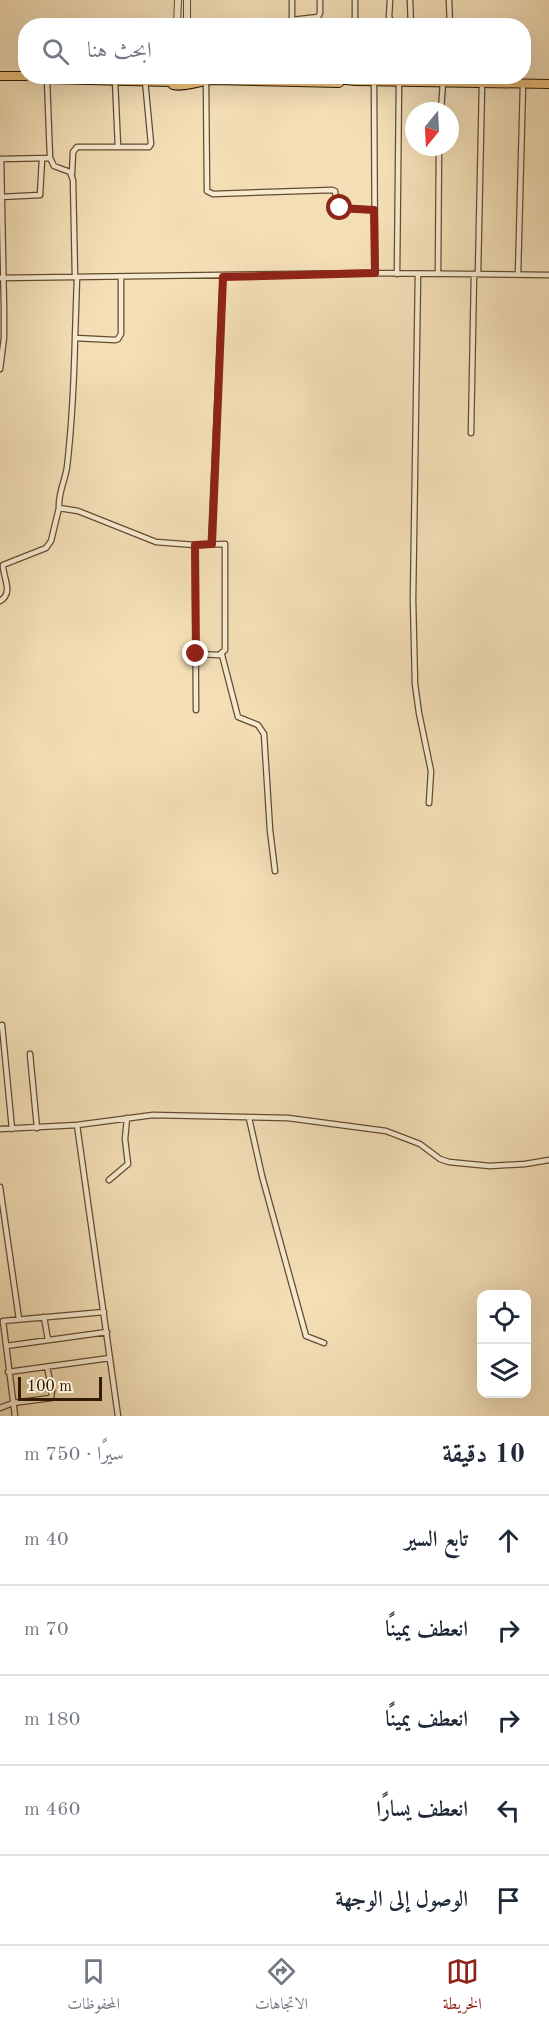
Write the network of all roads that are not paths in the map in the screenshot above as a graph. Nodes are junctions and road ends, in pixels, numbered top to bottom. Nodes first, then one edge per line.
1 (178, 0) edge
2 (187, 0) edge
3 (292, 0) edge
4 (320, 0) edge
5 (355, 0) edge
6 (390, 0) edge
7 (410, 0) edge
8 (449, 0) edge
9 (177, 18) edge
10 (187, 18) edge
11 (292, 18) edge
12 (314, 18) edge
13 (355, 18) edge
14 (390, 18) edge
15 (411, 18) edge
16 (450, 18) edge
17 (0, 76) edge
18 (18, 76) edge
19 (47, 84) edge
20 (115, 84) edge
21 (146, 84) edge
22 (206, 84) edge
23 (374, 84) edge
24 (396, 84) edge
25 (442, 84) edge
26 (482, 84) joint
27 (523, 84) junction
28 (549, 84) edge
29 (441, 102) edge
30 (118, 147) junction
31 (439, 156) edge
32 (50, 158) junction
33 (0, 159) edge
34 (42, 159) junction
35 (72, 174) junction
36 (1, 197) edge
37 (374, 210) junction
38 (375, 273) junction
39 (397, 274) junction
40 (418, 274) junction
41 (438, 274) junction
42 (476, 274) junction
43 (518, 274) junction
44 (549, 275) edge
45 (121, 277) junction
46 (223, 277) junction
47 (1, 278) edge
48 (76, 278) junction
49 (75, 338) junction
50 (0, 369) edge
51 (471, 433) dead end
52 (59, 508) junction
53 (212, 544) junction
54 (195, 545) junction
55 (0, 601) edge
56 (196, 654) junction
57 (222, 654) junction
58 (196, 710) dead end
59 (429, 802) dead end
60 (275, 872) dead end
61 (2, 1025) dead end
62 (30, 1054) dead end
63 (127, 1118) junction
64 (249, 1118) junction
65 (77, 1125) junction
66 (12, 1128) junction
67 (36, 1128) junction
68 (0, 1129) edge
69 (549, 1160) edge
70 (109, 1180) dead end
71 (0, 1187) edge
72 (104, 1312) junction
73 (44, 1317) junction
74 (19, 1319) junction
75 (2, 1321) edge
76 (107, 1332) junction
77 (48, 1340) junction
78 (324, 1343) dead end
79 (6, 1346) junction
80 (110, 1358) junction
81 (47, 1367) junction
82 (9, 1372) junction
83 (13, 1403) junction
84 (0, 1408) edge
85 (15, 1416) edge
86 (118, 1416) edge

1 - 9 street
2 - 10 street
3 - 11 street
4 - 12 street
5 - 13 street
6 - 14 street
7 - 15 street
8 - 16 street
17 - 18 main road
19 - 32 street
20 - 30 street
21 - 30 street
22 - 37 street
23 - 37 street
24 - 39 street
25 - 29 street
26 - 27 main road
26 - 42 street
27 - 28 main road
27 - 43 street
30 - 35 street
31 - 41 street
32 - 34 street
32 - 35 street
33 - 34 street
33 - 36 street
34 - 36 street
35 - 48 street
36 - 47 street
37 - 38 street
38 - 39 street
38 - 46 street
39 - 40 street
40 - 41 street
40 - 59 street
41 - 42 street
42 - 43 street
42 - 51 street
43 - 44 street
45 - 46 street
45 - 48 street
45 - 49 street
46 - 53 street
47 - 48 street
47 - 50 street
48 - 49 street
49 - 52 street
52 - 54 street
52 - 55 street
53 - 54 street
53 - 57 street
54 - 56 street
56 - 57 street
56 - 58 street
57 - 60 street
61 - 66 street
62 - 67 street
63 - 64 street
63 - 65 street
63 - 70 street
64 - 69 street
64 - 78 street
65 - 67 street
65 - 72 street
66 - 67 street
66 - 68 street
71 - 74 street
72 - 73 street
72 - 76 street
73 - 74 street
73 - 77 street
74 - 75 street
75 - 79 street
76 - 77 street
76 - 80 street
77 - 79 street
79 - 82 street
80 - 81 street
80 - 86 street
81 - 82 street
81 - 83 street
82 - 83 street
83 - 84 street
83 - 85 street

